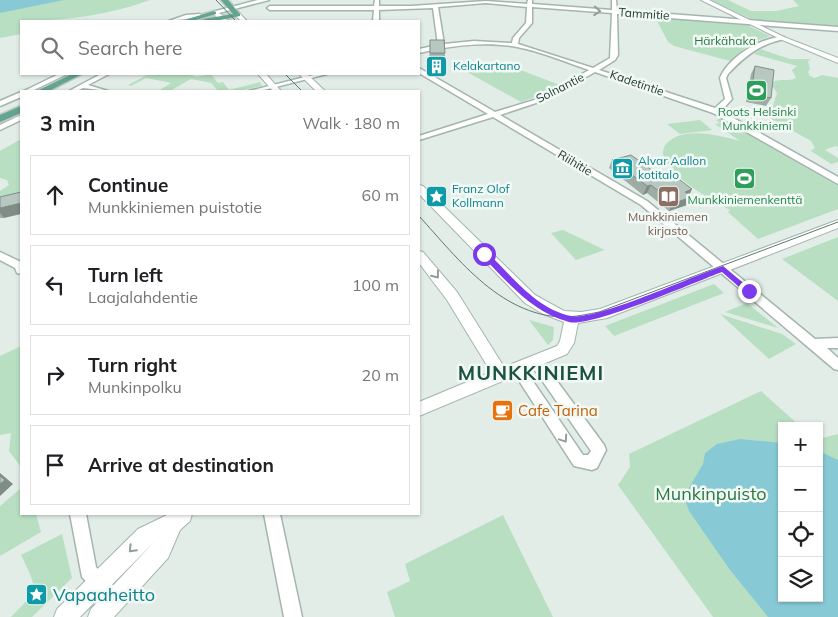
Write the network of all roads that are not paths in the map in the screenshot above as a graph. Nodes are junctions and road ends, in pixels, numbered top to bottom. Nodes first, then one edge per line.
1 (224, 0) edge
2 (266, 0) edge
3 (277, 0) edge
4 (377, 0) edge
5 (614, 0) edge
6 (704, 0) edge
7 (529, 3) edge
8 (208, 6) dead end
9 (435, 6) junction
10 (257, 7) junction
11 (271, 7) junction
12 (232, 8) junction
13 (376, 8) junction
14 (215, 12) junction
15 (615, 12) junction
16 (242, 17) edge
17 (202, 19) edge
18 (224, 19) edge
19 (182, 20) edge
20 (376, 20) edge
21 (749, 22) junction
22 (838, 28) edge
23 (782, 38) junction
24 (441, 45) junction
25 (515, 46) junction
26 (420, 51) edge
27 (838, 61) edge
28 (596, 69) junction
29 (420, 71) edge
30 (62, 75) edge
31 (76, 75) edge
32 (89, 75) edge
33 (104, 75) edge
34 (263, 75) edge
35 (306, 76) edge
36 (82, 86) junction
37 (275, 89) edge
38 (29, 90) edge
39 (44, 90) edge
40 (58, 90) edge
41 (74, 90) edge
42 (100, 90) edge
43 (320, 90) edge
44 (20, 94) edge
45 (20, 102) edge
46 (0, 104) edge
47 (20, 109) edge
48 (716, 111) junction
49 (0, 112) edge
50 (495, 114) junction
51 (20, 118) edge
52 (0, 119) edge
53 (0, 128) edge
54 (420, 138) edge
55 (838, 181) edge
56 (420, 189) edge
57 (838, 224) edge
58 (0, 256) edge
59 (420, 256) edge
60 (20, 266) edge
61 (723, 269) junction
62 (572, 320) junction
63 (838, 343) edge
64 (812, 344) junction
65 (536, 362) junction
66 (838, 365) edge
67 (518, 369) junction
68 (501, 376) junction
69 (420, 409) edge
70 (78, 515) edge
71 (272, 515) edge
72 (178, 518) edge
73 (99, 583) junction
74 (115, 600) junction
75 (66, 617) edge
76 (99, 617) edge
77 (293, 617) edge

1 - 12 main road
2 - 10 main road
3 - 11 main road
4 - 13 street
5 - 15 street, Solnantie
6 - 21 street
7 - 9 street, Tammitie
7 -> 15 street, Tammitie
7 - 25 street
8 - 14 main road
9 - 13 street, Tammitie
9 - 24 street
10 - 11 main road
10 - 12 main road
11 - 13 street, Tammitie
12 - 14 main road
12 - 16 main road
13 - 20 street
14 - 17 main road
14 - 18 street
15 - 21 street, Tammitie
15 - 28 street, Solnantie
16 - 18 main road
17 - 18 main road
17 - 19 main road
21 - 22 street, Tammitie
21 - 23 street
23 - 27 street
23 - 48 street
24 - 25 street, Kadetintie
24 - 26 street, Kadetintie
25 - 28 street, Kadetintie
28 - 48 street, Kadetintie
28 - 50 street, Solnantie
29 - 50 street, Riihitie
30 - 38 street
31 - 39 main road
32 - 40 main road
33 - 36 street
34 - 37 street
35 - 37 street
35 - 43 street
36 - 41 street
36 - 42 street
44 - 46 street
45 - 49 main road
47 - 52 main road
48 - 55 street, Kadetintie
50 - 54 street, Solnantie
50 - 61 street, Riihitie
51 - 53 street
56 - 62 street
57 - 61 street
58 - 60 street
59 -> 68 street
61 - 62 street
61 - 64 street, Riihitie
62 - 65 street
63 - 64 street
64 - 66 street, Riihitie
65 - 67 street
67 -> 65 street
67 - 68 street
68 - 69 street
70 - 73 street
71 - 77 street
72 -> 73 street
72 - 74 street
73 - 74 street
73 - 75 street
74 - 76 street

